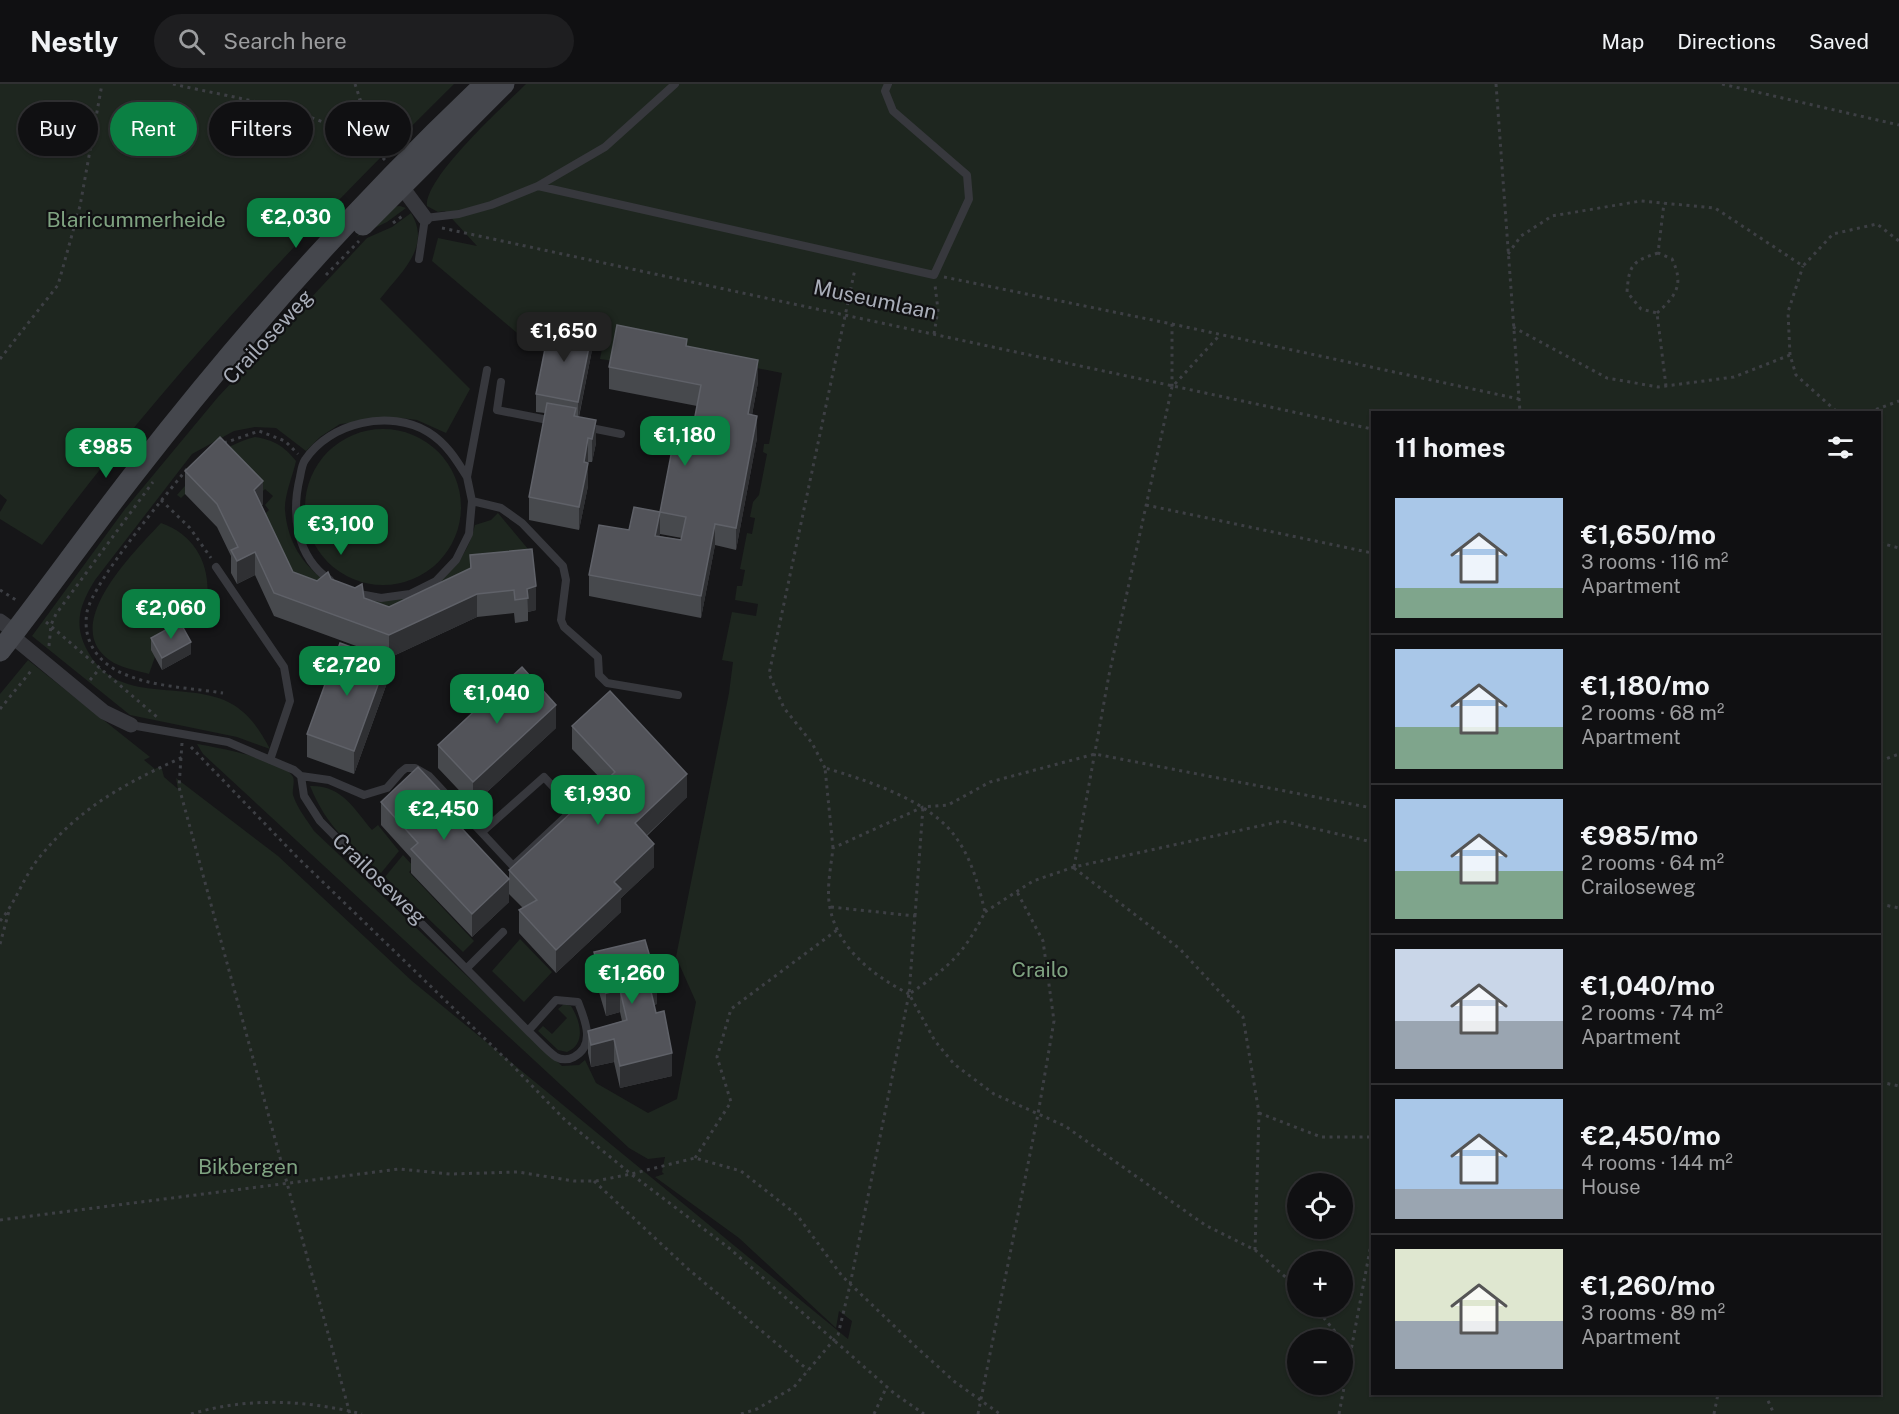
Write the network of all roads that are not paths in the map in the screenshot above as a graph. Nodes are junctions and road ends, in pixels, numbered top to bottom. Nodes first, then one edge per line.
1 (485, 84) edge
2 (504, 84) edge
3 (675, 84) edge
4 (888, 84) edge
5 (394, 174) junction
6 (538, 186) junction
7 (425, 218) junction
8 (419, 259) dead end
9 (487, 370) dead end
10 (501, 382) dead end
11 (565, 423) edge
12 (576, 425) edge
13 (621, 434) dead end
14 (467, 477) junction
15 (472, 501) junction
16 (216, 567) road end
17 (336, 583) edge
18 (344, 588) edge
19 (7, 635) edge
20 (678, 695) dead end
21 (131, 725) joint
22 (270, 760) junction
23 (301, 776) junction
24 (482, 832) junction
25 (503, 932) dead end
26 (467, 968) junction
27 (528, 1031) junction

1 - 5 main road, Crailoseweg
2 - 5 main road, Crailoseweg
3 - 6 lane
4 - 6 lane
5 - 7 street
5 - 19 main road, Crailoseweg
6 - 7 lane
7 - 8 lane
9 - 14 lane
10 - 11 lane
12 - 13 lane
14 - 15 lane
14 - 17 lane
15 - 18 lane
15 - 20 lane
16 - 22 lane
19 - 21 street
21 - 22 lane
22 - 23 lane
23 - 24 lane
23 - 26 lane, Crailoseweg
24 - 24 lane
25 - 26 lane
26 - 27 lane, Crailoseweg
27 - 27 lane, Crailoseweg

